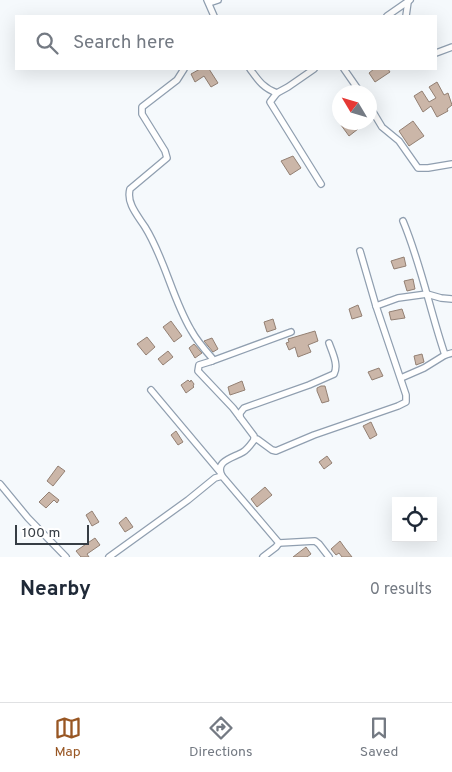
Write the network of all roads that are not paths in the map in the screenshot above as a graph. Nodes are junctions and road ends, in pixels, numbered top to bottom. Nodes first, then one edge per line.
1 (218, 0) edge
2 (409, 1) edge
3 (208, 2) edge
4 (214, 15) edge
5 (388, 15) edge
6 (406, 15) edge
7 (452, 46) edge
8 (437, 53) edge
9 (183, 70) edge
10 (251, 70) edge
11 (313, 70) edge
12 (345, 70) edge
13 (355, 85) edge
14 (277, 93) junction
15 (377, 119) edge
16 (452, 164) edge
17 (321, 184) dead end
18 (403, 222) dead end
19 (360, 251) dead end
20 (427, 294) junction
21 (452, 299) edge
22 (376, 306) junction
23 (291, 332) dead end
24 (329, 343) dead end
25 (449, 354) edge
26 (212, 361) junction
27 (401, 378) junction
28 (151, 390) dead end
29 (240, 417) junction
30 (254, 440) junction
31 (221, 474) junction
32 (0, 484) edge
33 (279, 543) junction
34 (66, 557) edge
35 (109, 557) edge
36 (263, 557) edge
37 (329, 557) edge

1 - 3 street
2 - 5 street
2 - 6 street
3 - 4 street
7 - 8 street
9 - 26 street
10 - 14 street
11 - 14 street
12 - 13 street
14 - 17 street
15 - 16 street
18 - 20 street
19 - 22 street
20 - 21 street
20 - 22 street
20 - 25 street
22 - 27 street
23 - 26 street
24 - 29 street
25 - 27 street
26 - 29 street
27 - 30 street
28 - 31 street
29 - 30 street
30 - 31 street
31 - 33 street
31 - 35 street
32 - 34 street
33 - 36 street
33 - 37 street

